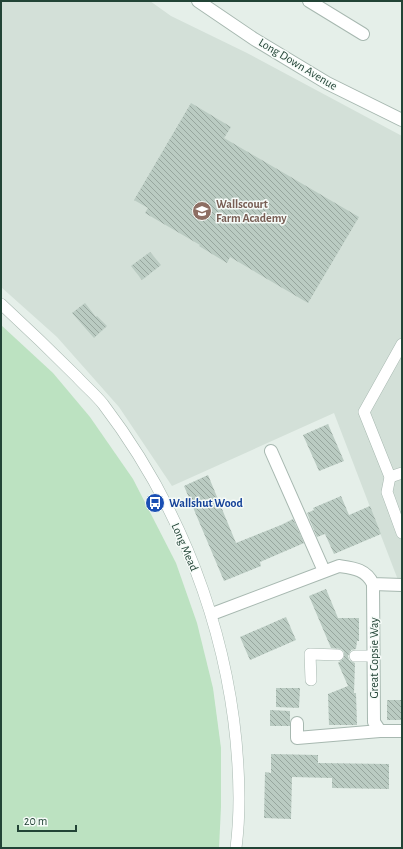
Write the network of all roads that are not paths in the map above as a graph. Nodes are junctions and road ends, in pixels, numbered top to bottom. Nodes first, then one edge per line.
1 (198, 1) edge
2 (309, 1) edge
3 (363, 34) dead end
4 (402, 120) edge
5 (1, 304) edge
6 (402, 344) edge
7 (271, 450) dead end
8 (402, 473) edge
9 (390, 477) junction
10 (402, 533) edge
11 (324, 571) junction
12 (373, 584) junction
13 (402, 585) edge
14 (212, 614) junction
15 (338, 655) dead end
16 (356, 656) dead end
17 (374, 656) junction
18 (311, 680) dead end
19 (297, 723) dead end
20 (380, 731) junction
21 (402, 731) edge
22 (236, 848) edge

1 - 4 street, Long Down Avenue
2 - 3 street
5 - 14 lane, Long Mead
6 - 9 lane
7 - 11 street
8 - 9 lane
9 - 10 lane
11 - 12 street
11 - 14 street
12 - 13 street
12 - 17 street, Great Copsie Way
14 - 22 lane, Long Mead
15 - 18 lane
16 - 17 lane
17 - 20 street, Great Copsie Way
19 - 20 street
20 - 21 street

